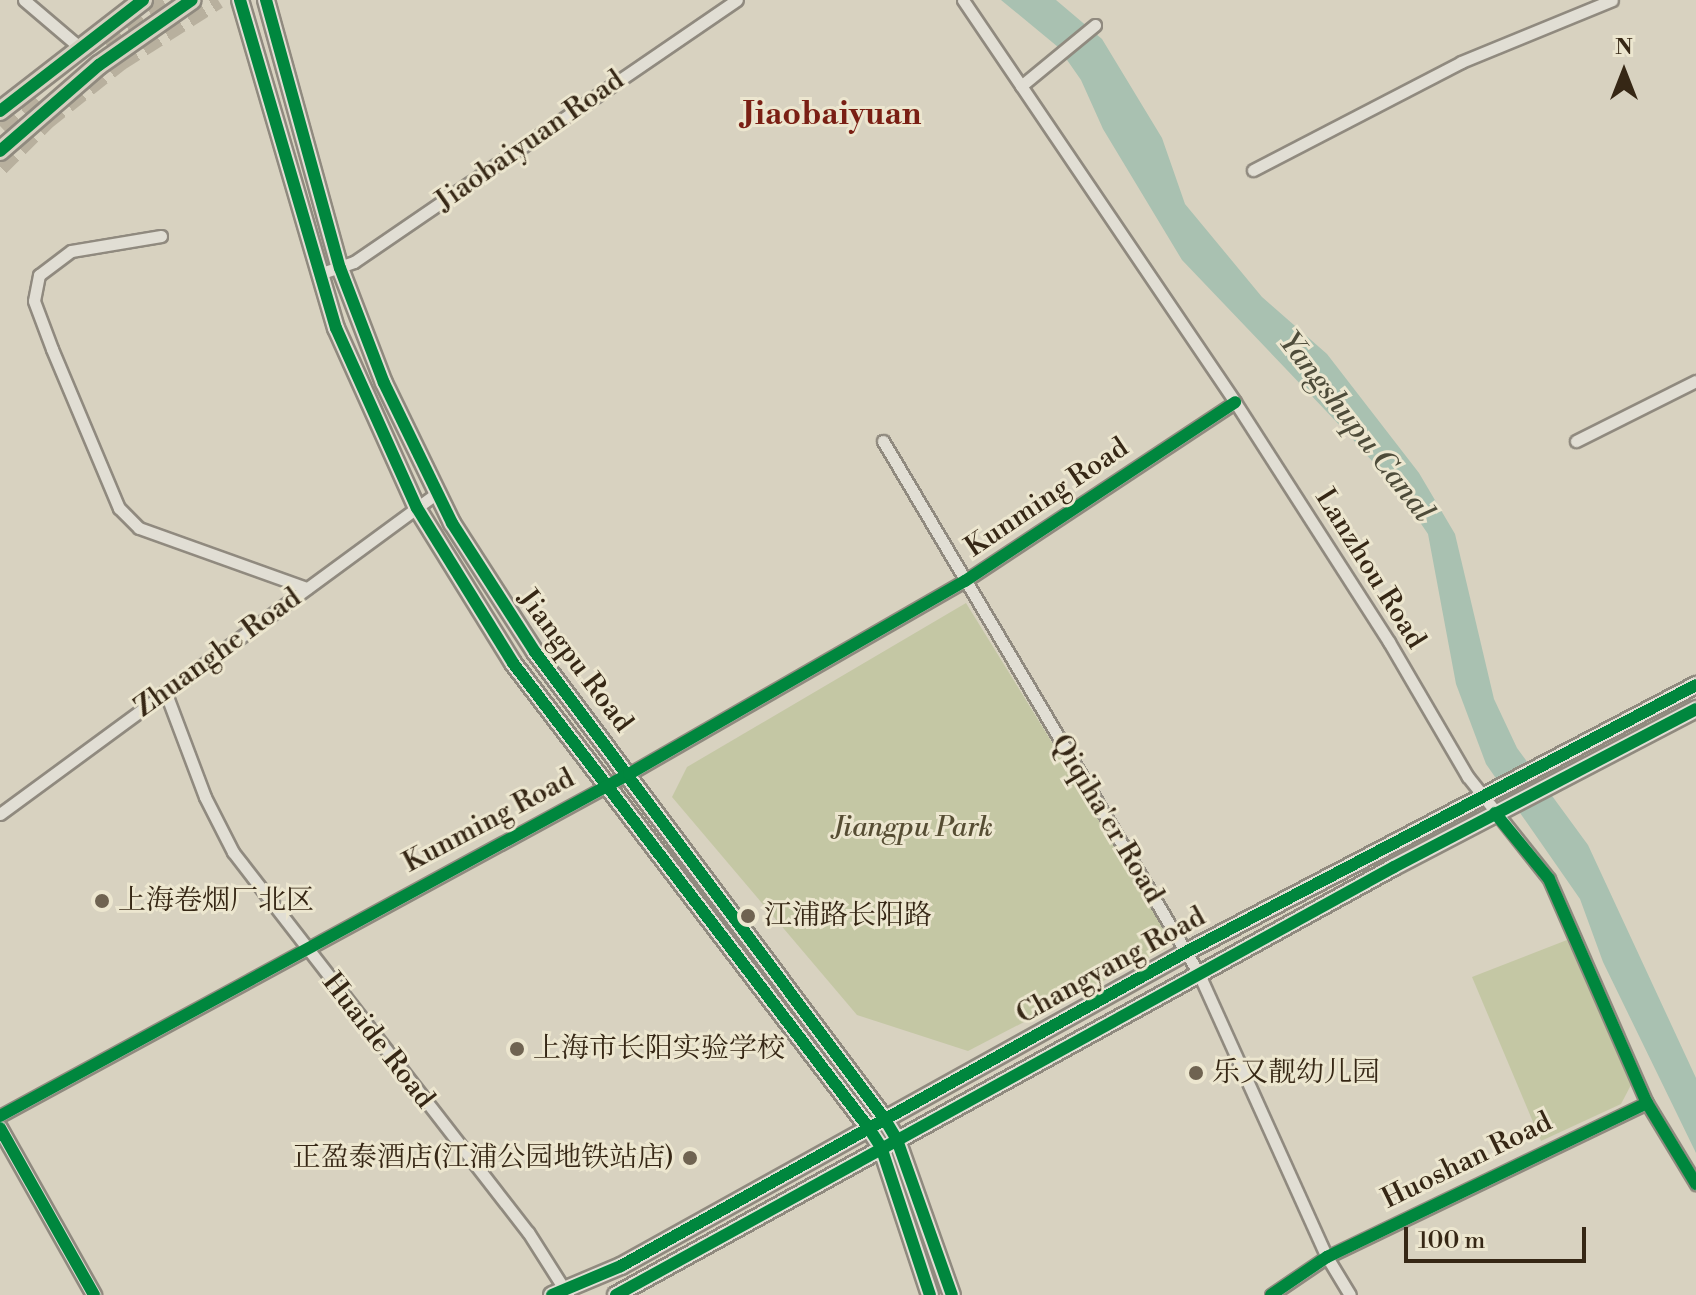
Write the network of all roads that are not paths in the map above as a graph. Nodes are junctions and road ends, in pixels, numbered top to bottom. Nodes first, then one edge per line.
1 (24, 0) edge
2 (143, 0) edge
3 (192, 0) edge
4 (240, 0) edge
5 (266, 0) edge
6 (737, 0) edge
7 (963, 0) edge
8 (1612, 0) edge
9 (1095, 25) dead end
10 (78, 46) junction
11 (1021, 86) junction
12 (0, 111) edge
13 (0, 151) edge
14 (1253, 170) dead end
15 (161, 236) dead end
16 (340, 268) junction
17 (319, 274) junction
18 (1696, 381) edge
19 (1235, 402) junction
20 (883, 441) dead end
21 (1576, 441) dead end
22 (437, 493) junction
23 (417, 508) junction
24 (965, 581) junction
25 (307, 588) junction
26 (1696, 685) edge
27 (165, 691) junction
28 (1696, 709) edge
29 (629, 774) junction
30 (608, 785) junction
31 (1480, 794) junction
32 (1495, 813) junction
33 (0, 814) edge
34 (304, 946) junction
35 (1186, 952) junction
36 (1199, 974) junction
37 (1647, 1103) junction
38 (0, 1116) edge
39 (884, 1118) junction
40 (868, 1127) junction
41 (0, 1128) edge
42 (889, 1143) junction
43 (1696, 1184) edge
44 (1327, 1257) junction
45 (562, 1293) edge
46 (94, 1295) edge
47 (616, 1295) edge
48 (930, 1295) edge
49 (952, 1295) edge
50 (1271, 1295) edge
51 (1350, 1295) edge

1 - 10 street
2 - 10 main road
3 - 13 main road
4 - 17 main road, Jiangpu Road
5 - 16 main road, Jiangpu Road
6 - 16 street, Jiaobaiyuan Road
7 - 11 street, Lanzhou Road
8 - 14 street
9 - 11 street
10 - 12 main road
11 - 19 street, Lanzhou Road
15 - 25 street
16 - 17 street, Jiaobaiyuan Road
16 - 22 main road, Jiangpu Road
17 - 23 main road, Jiangpu Road
18 - 21 street
19 - 24 street, Kunming Road
19 - 31 street, Lanzhou Road
20 - 24 street, Qiqiha'er Road
22 - 23 street, Zhuanghe Road
22 - 29 main road, Jiangpu Road
23 - 25 street, Zhuanghe Road
23 - 30 main road, Jiangpu Road
24 - 29 street, Kunming Road
24 - 35 street, Qiqiha'er Road
25 - 27 street, Zhuanghe Road
26 - 31 main road, Changyang Road
27 - 33 street, Zhuanghe Road
27 - 34 street, Huaide Road
28 - 32 main road, Changyang Road
29 - 30 street, Kunming Road
29 - 39 main road, Jiangpu Road
30 - 34 street, Kunming Road
30 - 40 main road, Jiangpu Road
31 - 32 street, Lanzhou Road
31 - 35 main road, Changyang Road
32 - 36 main road, Changyang Road
32 - 37 street, Lanzhou Road
34 - 38 street, Kunming Road
34 - 45 street, Huaide Road
35 - 36 street, Qiqiha'er Road
35 - 39 main road, Changyang Road
36 - 42 main road, Changyang Road
36 - 44 street, Qiqiha'er Road
37 - 43 street, Lanzhou Road
37 - 44 street, Huoshan Road
39 - 40 main road, Changyang Road
39 - 42 main road, Jiangpu Road
40 - 42 main road, Jiangpu Road
40 - 45 main road, Changyang Road
41 - 46 street
42 - 47 main road, Changyang Road
42 - 48 main road, Jiangpu Road
42 - 49 main road, Jiangpu Road
44 - 50 street, Huoshan Road
44 - 51 street, Qiqiha'er Road

